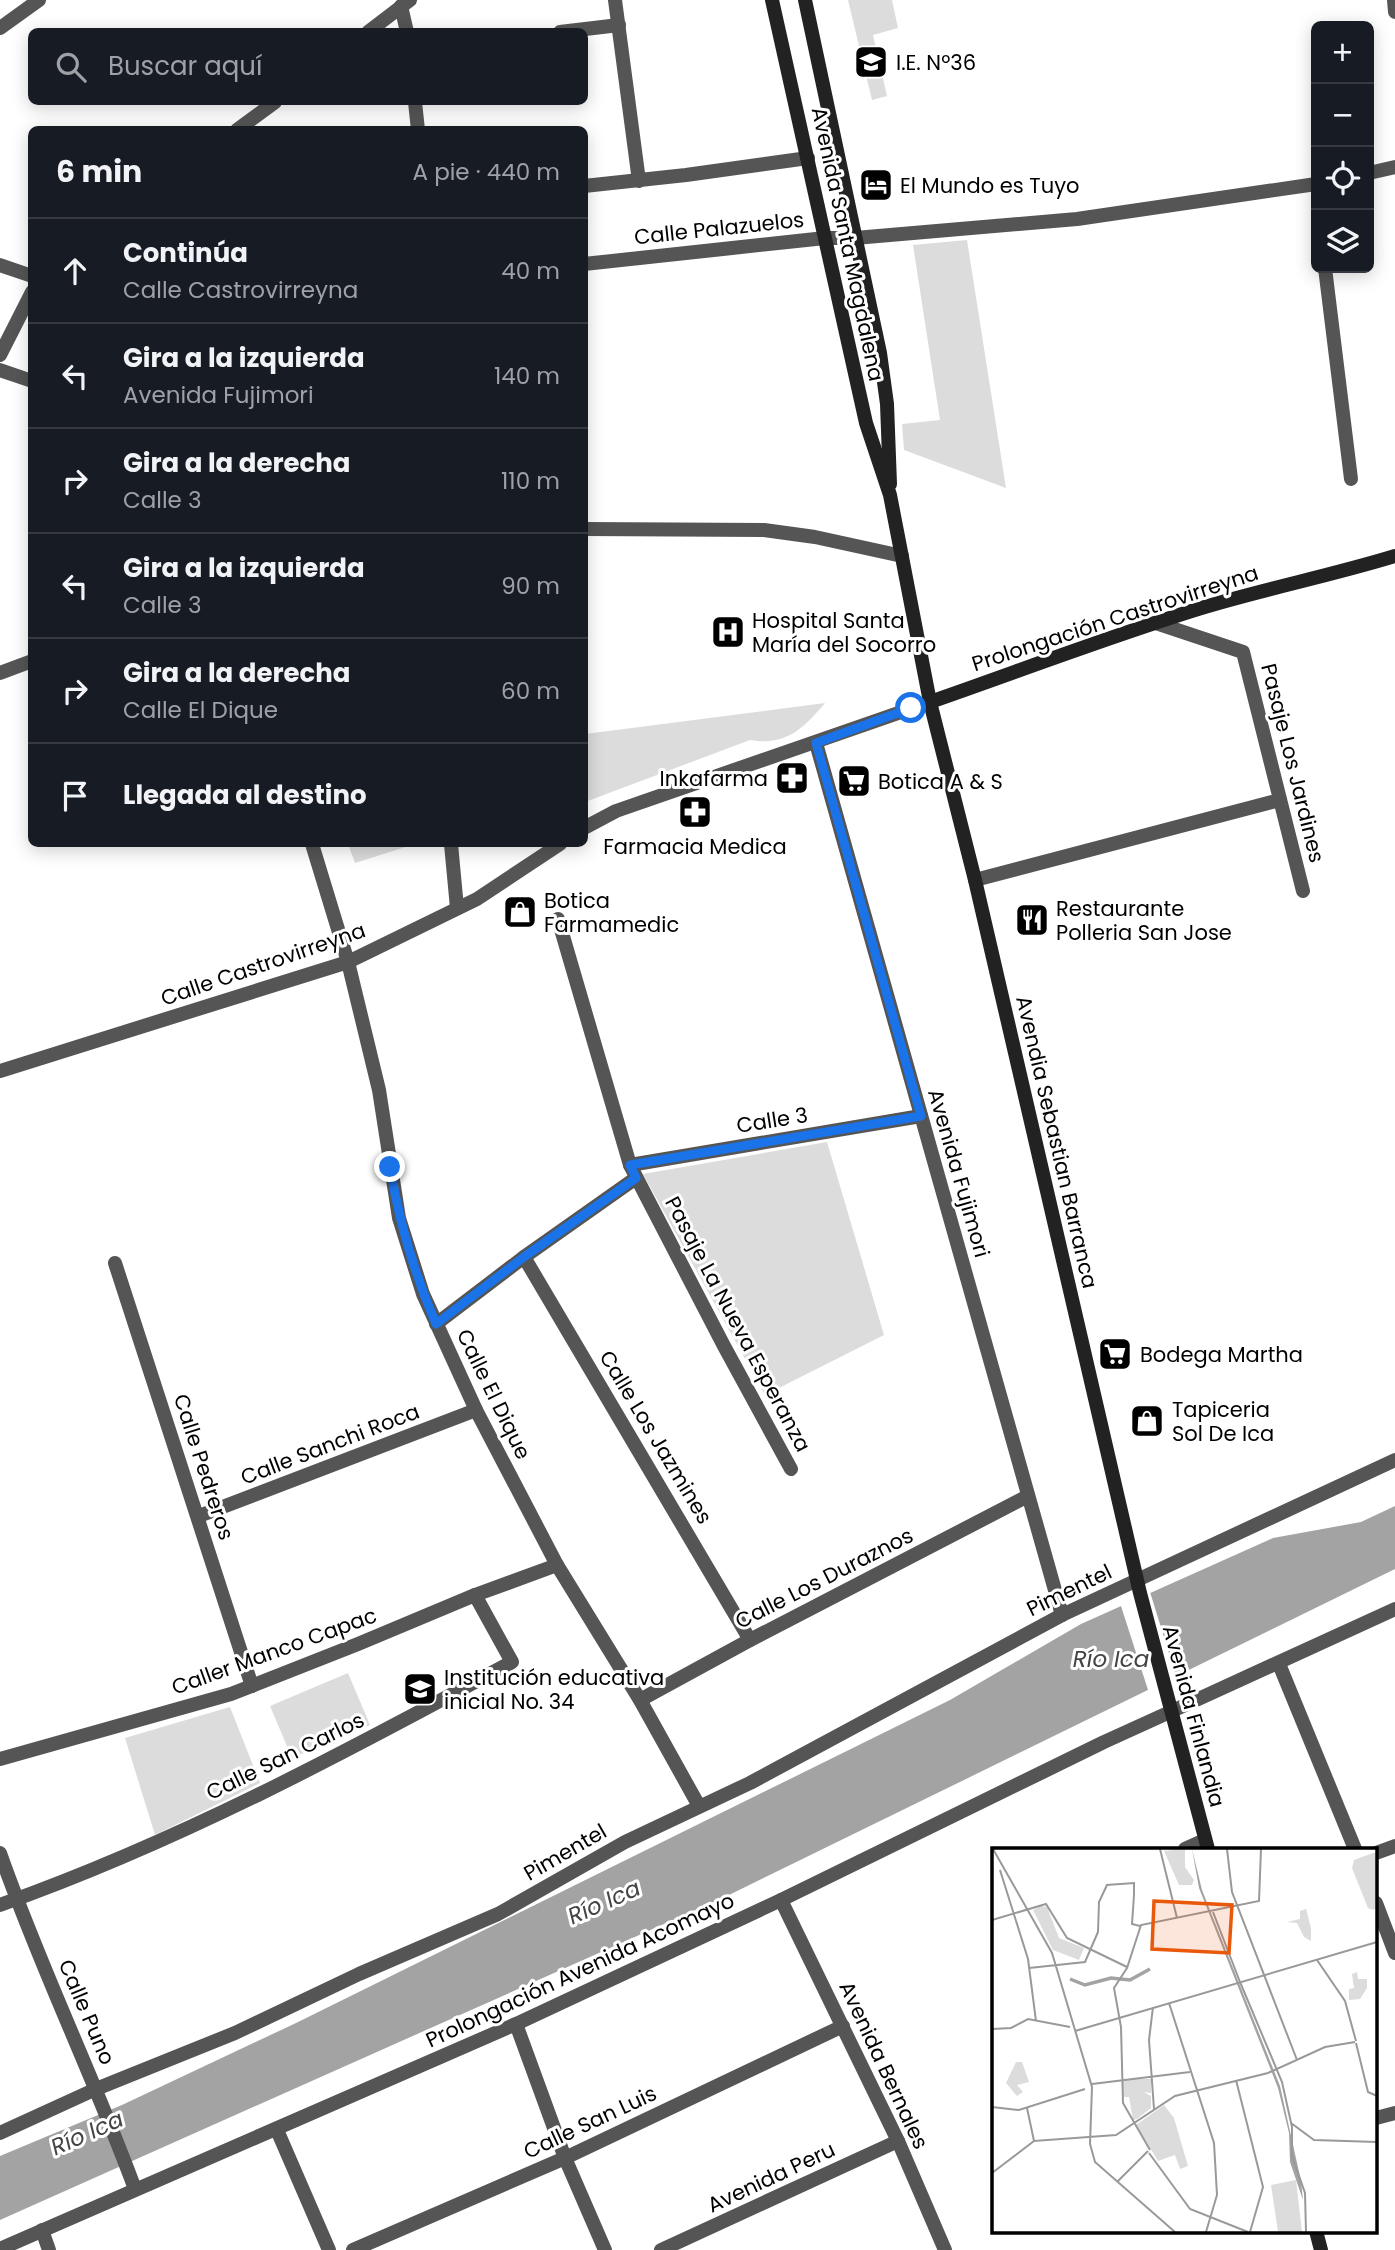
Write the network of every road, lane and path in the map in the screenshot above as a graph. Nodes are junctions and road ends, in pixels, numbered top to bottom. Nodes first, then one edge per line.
1 (38, 0) edge
2 (615, 0) edge
3 (772, 0) edge
4 (805, 0) edge
5 (1394, 0) edge
6 (406, 3) edge
7 (1395, 12) edge
8 (619, 25) junction
9 (0, 28) edge
10 (373, 28) edge
11 (407, 28) edge
12 (588, 29) edge
13 (271, 105) edge
14 (415, 105) edge
15 (242, 126) edge
16 (418, 126) edge
17 (808, 158) junction
18 (1395, 167) edge
19 (1374, 172) edge
20 (639, 181) junction
21 (588, 186) edge
22 (1311, 189) edge
23 (825, 238) junction
24 (855, 238) junction
25 (588, 264) edge
26 (0, 265) edge
27 (1326, 273) edge
28 (28, 275) edge
29 (28, 300) edge
30 (0, 355) edge
31 (0, 370) edge
32 (28, 380) edge
33 (1351, 479) dead end
34 (890, 495) junction
35 (588, 529) edge
36 (902, 556) junction
37 (1395, 556) edge
38 (1156, 623) junction
39 (28, 663) edge
40 (0, 673) edge
41 (930, 702) junction
42 (816, 743) junction
43 (1280, 800) junction
44 (588, 826) edge
45 (314, 847) edge
46 (451, 847) edge
47 (556, 847) edge
48 (975, 880) junction
49 (1303, 891) dead end
50 (457, 908) junction
51 (558, 919) dead end
52 (348, 962) junction
53 (0, 1071) edge
54 (921, 1116) junction
55 (633, 1171) junction
56 (524, 1257) junction
57 (114, 1263) dead end
58 (436, 1324) junction
59 (477, 1410) junction
60 (1395, 1460) edge
61 (791, 1469) dead end
62 (1028, 1496) junction
63 (199, 1516) junction
64 (557, 1564) junction
65 (1139, 1586) junction
66 (475, 1595) junction
67 (1395, 1609) edge
68 (1062, 1615) junction
69 (750, 1640) junction
70 (1279, 1664) junction
71 (252, 1686) junction
72 (640, 1700) junction
73 (1170, 1712) junction
74 (0, 1759) edge
75 (699, 1806) junction
76 (1206, 1844) edge
77 (1395, 1846) edge
78 (1355, 1848) edge
79 (1378, 1852) edge
80 (0, 1853) edge
81 (16, 1899) junction
82 (781, 1900) junction
83 (0, 1905) edge
84 (1378, 1908) edge
85 (1395, 1953) edge
86 (516, 2024) junction
87 (844, 2026) junction
88 (97, 2089) junction
89 (1395, 2113) edge
90 (1378, 2117) edge
91 (277, 2130) junction
92 (0, 2133) edge
93 (898, 2141) junction
94 (565, 2158) junction
95 (135, 2189) junction
96 (42, 2230) junction
97 (1316, 2232) edge
98 (0, 2249) edge
99 (50, 2250) edge
100 (329, 2250) edge
101 (353, 2250) edge
102 (605, 2250) edge
103 (661, 2250) edge
104 (945, 2250) edge
105 (1321, 2250) edge

1 - 9 street
2 - 8 street
3 - 17 main road, Avenida Santa Magdalena
4 - 24 main road, Avenida Santa Magdalena
5 - 7 street
6 - 10 street
6 - 11 street
8 - 12 street
8 - 20 street
13 - 15 street
14 - 16 street
17 - 20 street
17 - 23 main road, Avenida Santa Magdalena
18 - 19 street
20 - 21 street
22 - 24 street, Calle Palazuelos
23 - 24 street, Calle Palazuelos
23 - 25 street, Calle Palazuelos
23 - 34 main road, Avenida Santa Magdalena
24 - 34 main road, Avenida Santa Magdalena
26 - 28 street
27 - 33 street
29 - 30 street
31 - 32 street
34 - 36 main road, Avenida Santa Magdalena
35 - 36 street
36 - 41 main road, Avenida Santa Magdalena
37 - 38 main road, Prolongación Castrovirreyna
38 - 41 main road, Prolongación Castrovirreyna
38 - 43 street, Pasaje Los Jardines
39 - 40 street
41 - 42 street
41 - 48 main road, Avendia Sebastian Barranca
42 - 44 street
42 - 54 street, Avenida Fujimori
43 - 48 street
43 - 49 street, Pasaje Los Jardines
45 - 52 street, Calle El Dique
46 - 50 street
47 - 50 street, Calle Castrovirreyna
48 - 65 main road, Avendia Sebastian Barranca
50 - 52 street, Calle Castrovirreyna
51 - 55 street, Pasaje La Nueva Esperanza
52 - 53 street, Calle Castrovirreyna
52 - 58 street, Calle El Dique
54 - 55 street, Calle 3
54 - 62 street, Avenida Fujimori
55 - 56 street, Calle 3
55 - 61 street, Pasaje La Nueva Esperanza
56 - 58 street, Calle 3
56 - 69 street, Calle Los Jazmines
57 - 63 street, Calle Pedreros
58 - 59 street, Calle El Dique
59 - 63 street, Calle Sanchi Roca
59 - 64 street, Calle El Dique
60 - 65 street, Pimentel
62 - 68 street, Avenida Fujimori
62 - 69 street, Calle Los Duraznos
63 - 71 street, Calle Pedreros
64 - 66 street, Caller Manco Capac
64 - 72 street, Calle El Dique
65 - 68 street, Pimentel
65 - 73 main road, Avenida Finlandia
66 - 71 street, Caller Manco Capac
66 - 81 street, Calle San Carlos
67 - 70 street, Prolongación Avenida Acomayo
68 - 75 street, Pimentel
69 - 72 street, Calle Los Duraznos
70 - 73 street, Prolongación Avenida Acomayo
70 - 78 street
71 - 74 street, Caller Manco Capac
72 - 75 street, Calle El Dique
73 - 76 main road, Avenida Finlandia
73 - 82 street, Prolongación Avenida Acomayo
75 - 88 street, Pimentel
77 - 79 street
80 - 81 street, Calle Puno
81 - 83 street, Calle San Carlos
81 - 88 street, Calle Puno
82 - 86 street, Prolongación Avenida Acomayo
82 - 87 street, Avenida Bernales
84 - 85 street
86 - 91 street, Prolongación Avenida Acomayo
86 - 94 street
87 - 93 street, Avenida Bernales
87 - 94 street, Calle San Luis
88 - 92 street, Pimentel
88 - 95 street, Calle Puno
89 - 90 street
91 - 95 street, Prolongación Avenida Acomayo
91 - 100 street
93 - 103 street, Avenida Peru
93 - 104 street, Avenida Bernales
94 - 101 street, Calle San Luis
94 - 102 street
95 - 96 street, Prolongación Avenida Acomayo
96 - 98 street, Prolongación Avenida Acomayo
96 - 99 street
97 - 105 main road

